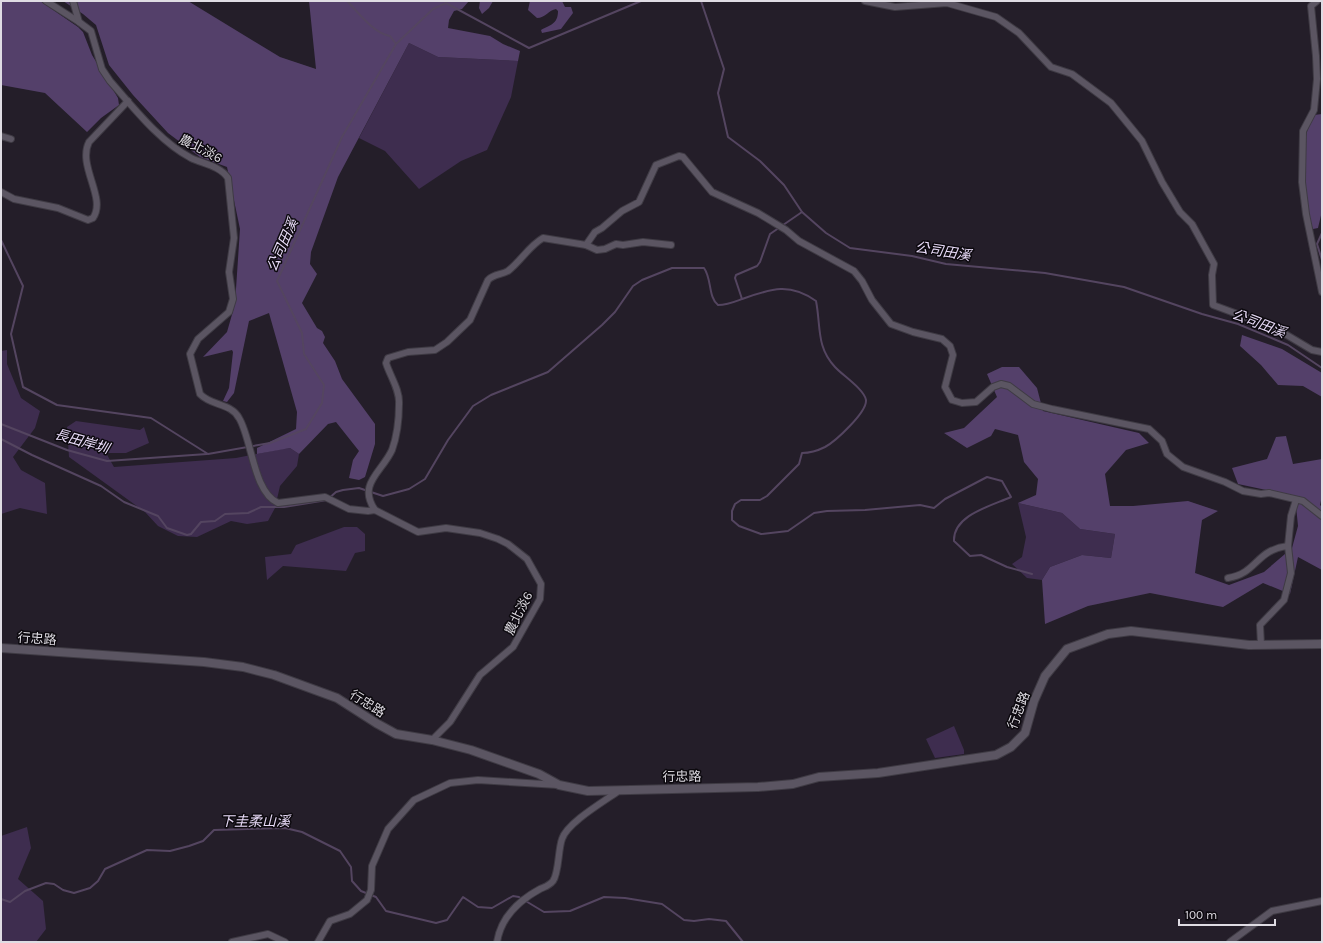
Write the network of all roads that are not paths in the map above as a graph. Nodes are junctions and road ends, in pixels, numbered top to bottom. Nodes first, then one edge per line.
1 (46, 1) edge
2 (73, 1) edge
3 (865, 1) edge
4 (1318, 1) edge
5 (79, 22) junction
6 (128, 101) junction
7 (1, 136) edge
8 (11, 139) dead end
9 (1, 192) edge
10 (586, 245) junction
11 (671, 245) dead end
12 (1322, 292) edge
13 (1322, 352) edge
14 (1296, 500) junction
15 (375, 510) junction
16 (1322, 516) edge
17 (1288, 546) junction
18 (1228, 578) dead end
19 (1322, 644) edge
20 (1261, 645) junction
21 (1, 648) edge
22 (432, 740) junction
23 (559, 785) junction
24 (617, 792) junction
25 (1322, 901) edge
26 (232, 942) edge
27 (285, 942) edge
28 (318, 942) edge
29 (497, 942) edge
30 (1230, 942) edge

1 - 5 street
2 - 5 street
3 - 13 street
4 - 12 street
5 - 6 street, 農北淡6
6 - 9 street
6 - 15 street, 農北淡6 / 農北淡6
7 - 8 street
10 - 11 street
10 - 14 street
10 - 15 street
14 - 16 street
14 - 17 street
15 - 22 street, 農北淡6 / 農北淡6
17 - 18 street
17 - 20 street
19 - 20 street, 行忠路
20 - 24 street, 行忠路
21 - 22 street, 行忠路
22 - 23 street, 行忠路
23 - 24 street, 行忠路
23 - 28 street
24 - 29 street
25 - 30 street
26 - 27 street

